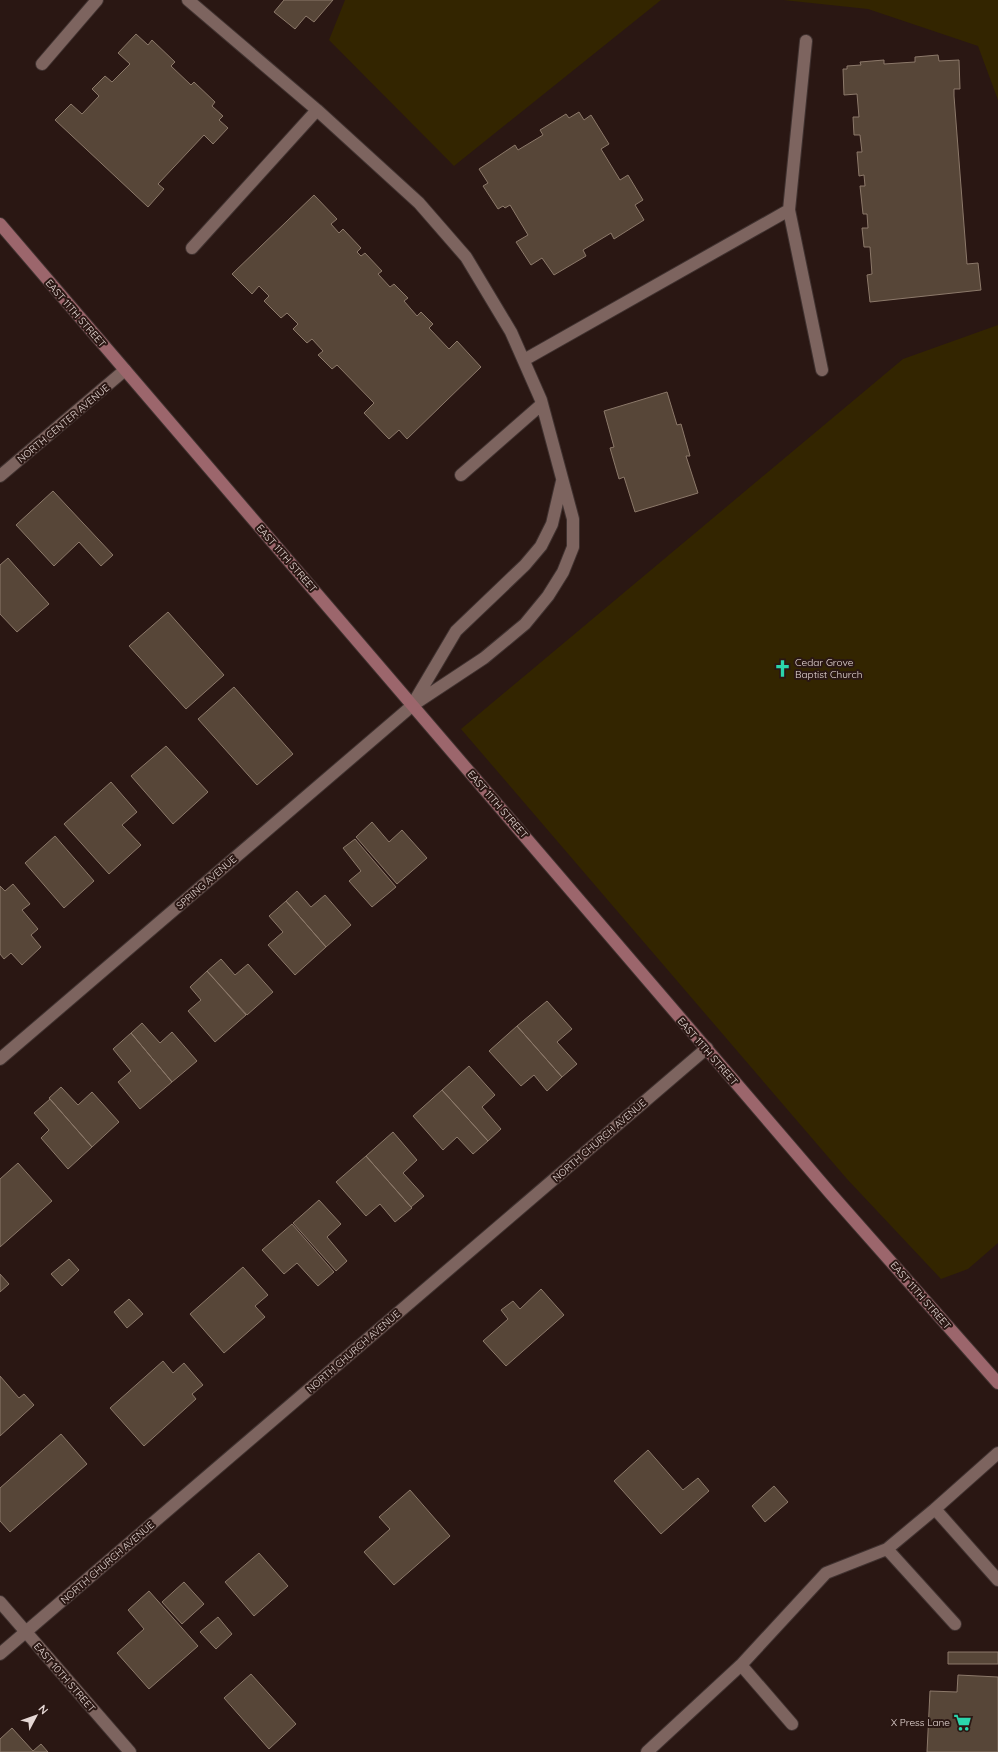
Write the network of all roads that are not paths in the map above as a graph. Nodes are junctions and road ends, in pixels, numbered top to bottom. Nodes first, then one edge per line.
1 (98, 0) edge
2 (188, 0) edge
3 (806, 41) dead end
4 (42, 64) dead end
5 (317, 110) junction
6 (789, 210) junction
7 (0, 224) edge
8 (192, 248) dead end
9 (524, 360) junction
10 (125, 370) junction
11 (822, 370) dead end
12 (542, 404) junction
13 (460, 475) dead end
14 (0, 476) edge
15 (563, 480) junction
16 (413, 705) junction
17 (707, 1048) junction
18 (0, 1059) edge
19 (998, 1383) edge
20 (998, 1453) edge
21 (935, 1509) junction
22 (887, 1549) junction
23 (998, 1580) edge
24 (0, 1602) edge
25 (955, 1624) dead end
26 (26, 1632) junction
27 (0, 1654) edge
28 (741, 1665) junction
29 (792, 1724) dead end
30 (130, 1752) edge
31 (647, 1752) edge

1 - 4 street
2 - 5 street
3 - 6 street
5 - 8 street
5 - 9 street
6 - 9 street
6 - 11 street
7 - 10 main road, EAST 11TH STREET
9 - 12 street
10 - 14 street, NORTH CENTER AVENUE
10 - 16 main road, EAST 11TH STREET
12 - 13 street
12 - 15 street
15 - 16 street
15 - 16 street
16 - 17 main road, EAST 11TH STREET
16 - 18 street, SPRING AVENUE
17 - 19 main road, EAST 11TH STREET
17 - 26 street, NORTH CHURCH AVENUE
20 - 21 street
21 - 22 street
21 - 23 street
22 - 25 street
22 - 28 street
24 - 26 street, EAST 10TH STREET
26 - 27 street, NORTH CHURCH AVENUE
26 - 30 street, EAST 10TH STREET
28 - 29 street
28 - 31 street

